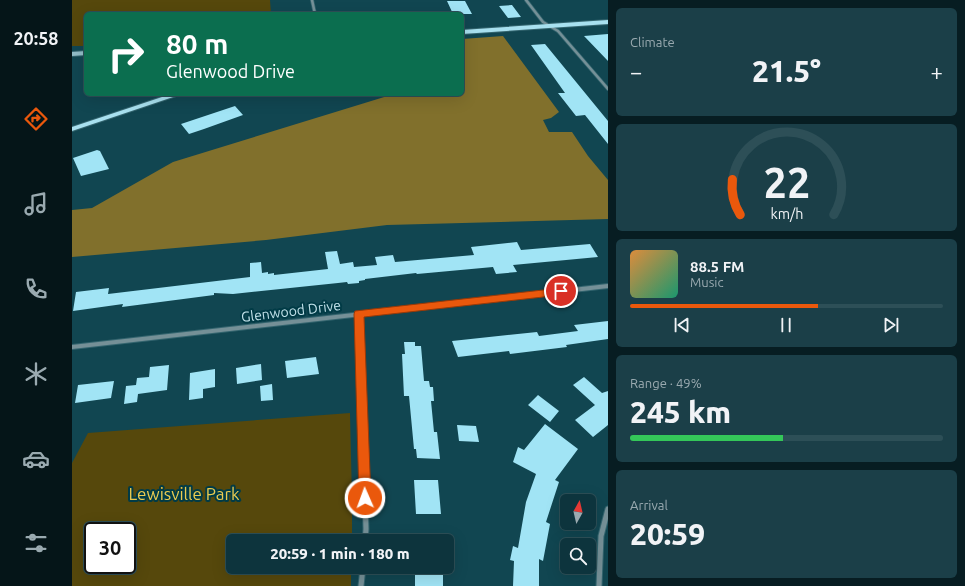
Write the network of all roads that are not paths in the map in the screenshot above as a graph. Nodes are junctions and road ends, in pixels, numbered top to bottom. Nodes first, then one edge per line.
1 (312, 0) edge
2 (526, 0) edge
3 (315, 12) edge
4 (608, 22) edge
5 (550, 26) junction
6 (464, 32) edge
7 (84, 53) edge
8 (72, 54) edge
9 (608, 89) edge
10 (172, 96) edge
11 (72, 129) edge
12 (608, 286) edge
13 (359, 314) junction
14 (72, 347) edge
15 (608, 509) edge
16 (365, 534) edge
17 (362, 574) edge
18 (361, 586) edge
19 (599, 586) edge

1 - 3 street
2 - 5 street
4 - 5 main road
5 - 6 main road
5 - 9 street
7 - 8 street
10 - 11 main road
12 - 13 street, Glenwood Drive
13 - 14 street, Glenwood Drive
13 - 16 street
15 - 19 street
17 - 18 street

